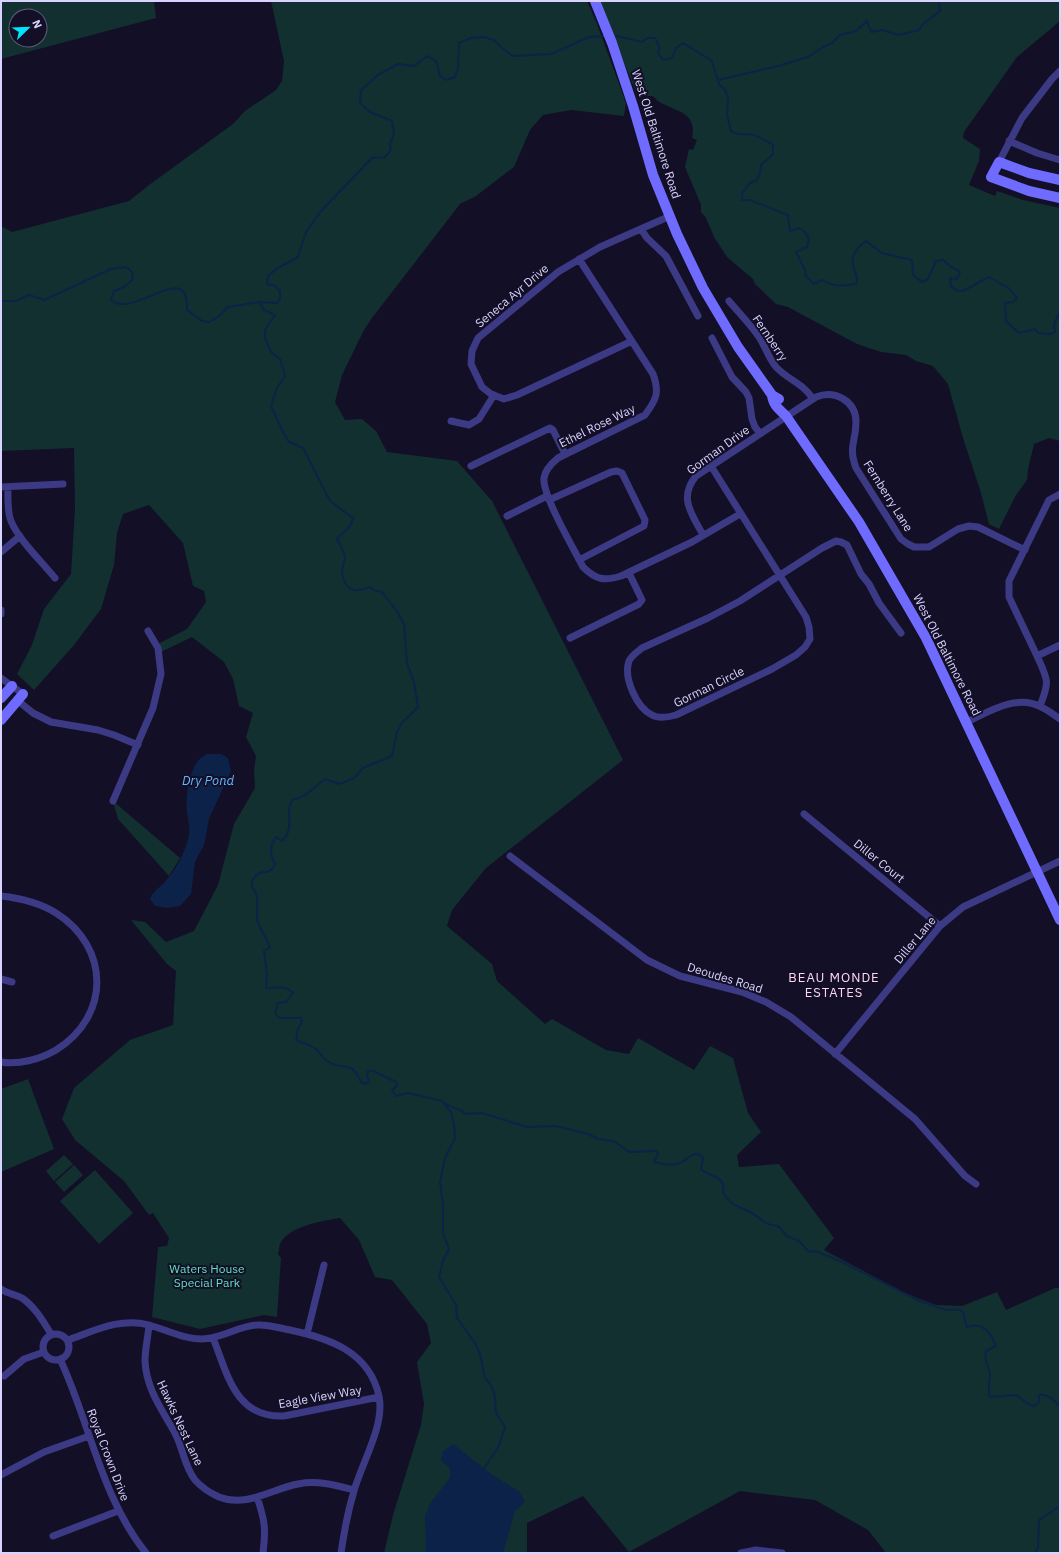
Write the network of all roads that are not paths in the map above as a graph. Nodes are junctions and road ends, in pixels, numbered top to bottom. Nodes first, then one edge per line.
1 (595, 1) edge
2 (1060, 71) edge
3 (1009, 141) junction
4 (1060, 160) edge
5 (999, 162) junction
6 (1060, 180) edge
7 (1060, 198) edge
8 (670, 216) junction
9 (641, 229) junction
10 (579, 259) junction
11 (730, 301) dead end
12 (698, 316) dead end
13 (712, 338) dead end
14 (632, 341) junction
15 (494, 395) junction
16 (813, 399) junction
17 (786, 416) junction
18 (451, 421) dead end
19 (760, 433) junction
20 (565, 454) junction
21 (471, 466) dead end
22 (711, 466) junction
23 (63, 484) dead end
24 (4, 487) edge
25 (1060, 494) edge
26 (548, 498) junction
27 (740, 514) junction
28 (507, 516) dead end
29 (703, 535) junction
30 (20, 536) junction
31 (1025, 550) junction
32 (1, 552) edge
33 (579, 560) junction
34 (629, 573) junction
35 (780, 575) junction
36 (55, 578) dead end
37 (1, 610) edge
38 (1, 614) edge
39 (148, 631) dead end
40 (901, 633) dead end
41 (570, 638) dead end
42 (1060, 645) edge
43 (1037, 656) junction
44 (1, 678) edge
45 (12, 686) junction
46 (2, 697) edge
47 (18, 700) junction
48 (1040, 706) junction
49 (1060, 719) edge
50 (1, 720) edge
51 (967, 722) junction
52 (138, 745) junction
53 (113, 801) dead end
54 (804, 814) dead end
55 (510, 856) dead end
56 (1060, 860) edge
57 (1037, 872) junction
58 (1, 896) edge
59 (1060, 920) edge
60 (940, 926) junction
61 (1, 979) edge
62 (12, 982) dead end
63 (836, 1054) junction
64 (1, 1062) edge
65 (976, 1184) dead end
66 (324, 1265) dead end
67 (2, 1291) edge
68 (149, 1325) junction
69 (51, 1334) junction
70 (307, 1334) junction
71 (213, 1338) junction
72 (68, 1340) junction
73 (44, 1352) junction
74 (60, 1359) junction
75 (4, 1376) dead end
76 (379, 1397) junction
77 (89, 1436) junction
78 (1, 1475) edge
79 (354, 1490) junction
80 (257, 1497) junction
81 (118, 1511) junction
82 (53, 1536) dead end
83 (146, 1553) edge
84 (263, 1553) edge
85 (341, 1553) edge
86 (741, 1553) edge
87 (782, 1553) edge

1 - 8 street, West Old Baltimore Road
2 - 3 street
3 - 4 street
3 - 5 street
5 - 6 street
5 - 7 street
8 - 9 street, Seneca Ayr Drive
8 - 17 street, West Old Baltimore Road
9 - 10 street, Seneca Ayr Drive
9 - 12 street
10 - 14 street, Ethel Rose Way
10 - 15 street, Seneca Ayr Drive
11 - 16 street, Fernberry
13 - 19 street
14 - 15 street
14 - 20 street, Ethel Rose Way
15 - 18 street
16 - 17 street, Fernberry Lane
16 - 31 street, Fernberry Lane
17 - 19 street, Gorman Drive
17 - 51 street, West Old Baltimore Road
19 - 22 street, Gorman Drive
20 - 21 street
20 - 26 street, Ethel Rose Way
22 - 27 street, Gorman Circle
22 - 29 street, Gorman Drive
23 - 24 street
24 - 30 street
25 - 31 street
26 - 28 street
26 - 33 street, Ethel Rose Way
26 - 33 street
27 - 29 street, Ethel Rose Way
27 - 35 street, Gorman Circle
29 - 34 street, Ethel Rose Way
30 - 32 street
30 - 36 street
31 - 43 street
33 - 34 street, Ethel Rose Way
34 - 41 street
35 - 35 street, Gorman Circle
35 - 40 street
37 - 38 street
39 - 52 street
42 - 43 street
43 - 48 street
44 - 45 street
45 - 46 street
45 - 47 street
46 - 47 street
47 - 50 street
47 - 52 street
48 - 49 street
48 - 51 street
51 - 57 street, West Old Baltimore Road
52 - 53 street
54 - 60 street, Diller Court
55 - 63 street, Deoudes Road
56 - 57 street, Diller Lane
57 - 59 street, West Old Baltimore Road
57 - 60 street, Diller Lane
58 - 64 street
60 - 63 street, Diller Lane
61 - 62 street
63 - 65 street, Deoudes Road
66 - 70 street
67 - 69 street
68 - 71 street
68 - 72 street
68 - 80 street, Hawks Nest Lane
69 - 72 street
69 - 73 street
70 - 71 street
70 - 76 street
71 - 76 street, Eagle View Way
72 - 74 street
73 - 74 street
73 - 75 street
74 - 77 street, Royal Crown Drive
76 - 79 street
77 - 78 street
77 - 81 street, Royal Crown Drive
79 - 80 street, Hawks Nest Lane
79 - 85 street
80 - 84 street
81 - 82 street
81 - 83 street, Royal Crown Drive
86 - 87 street

